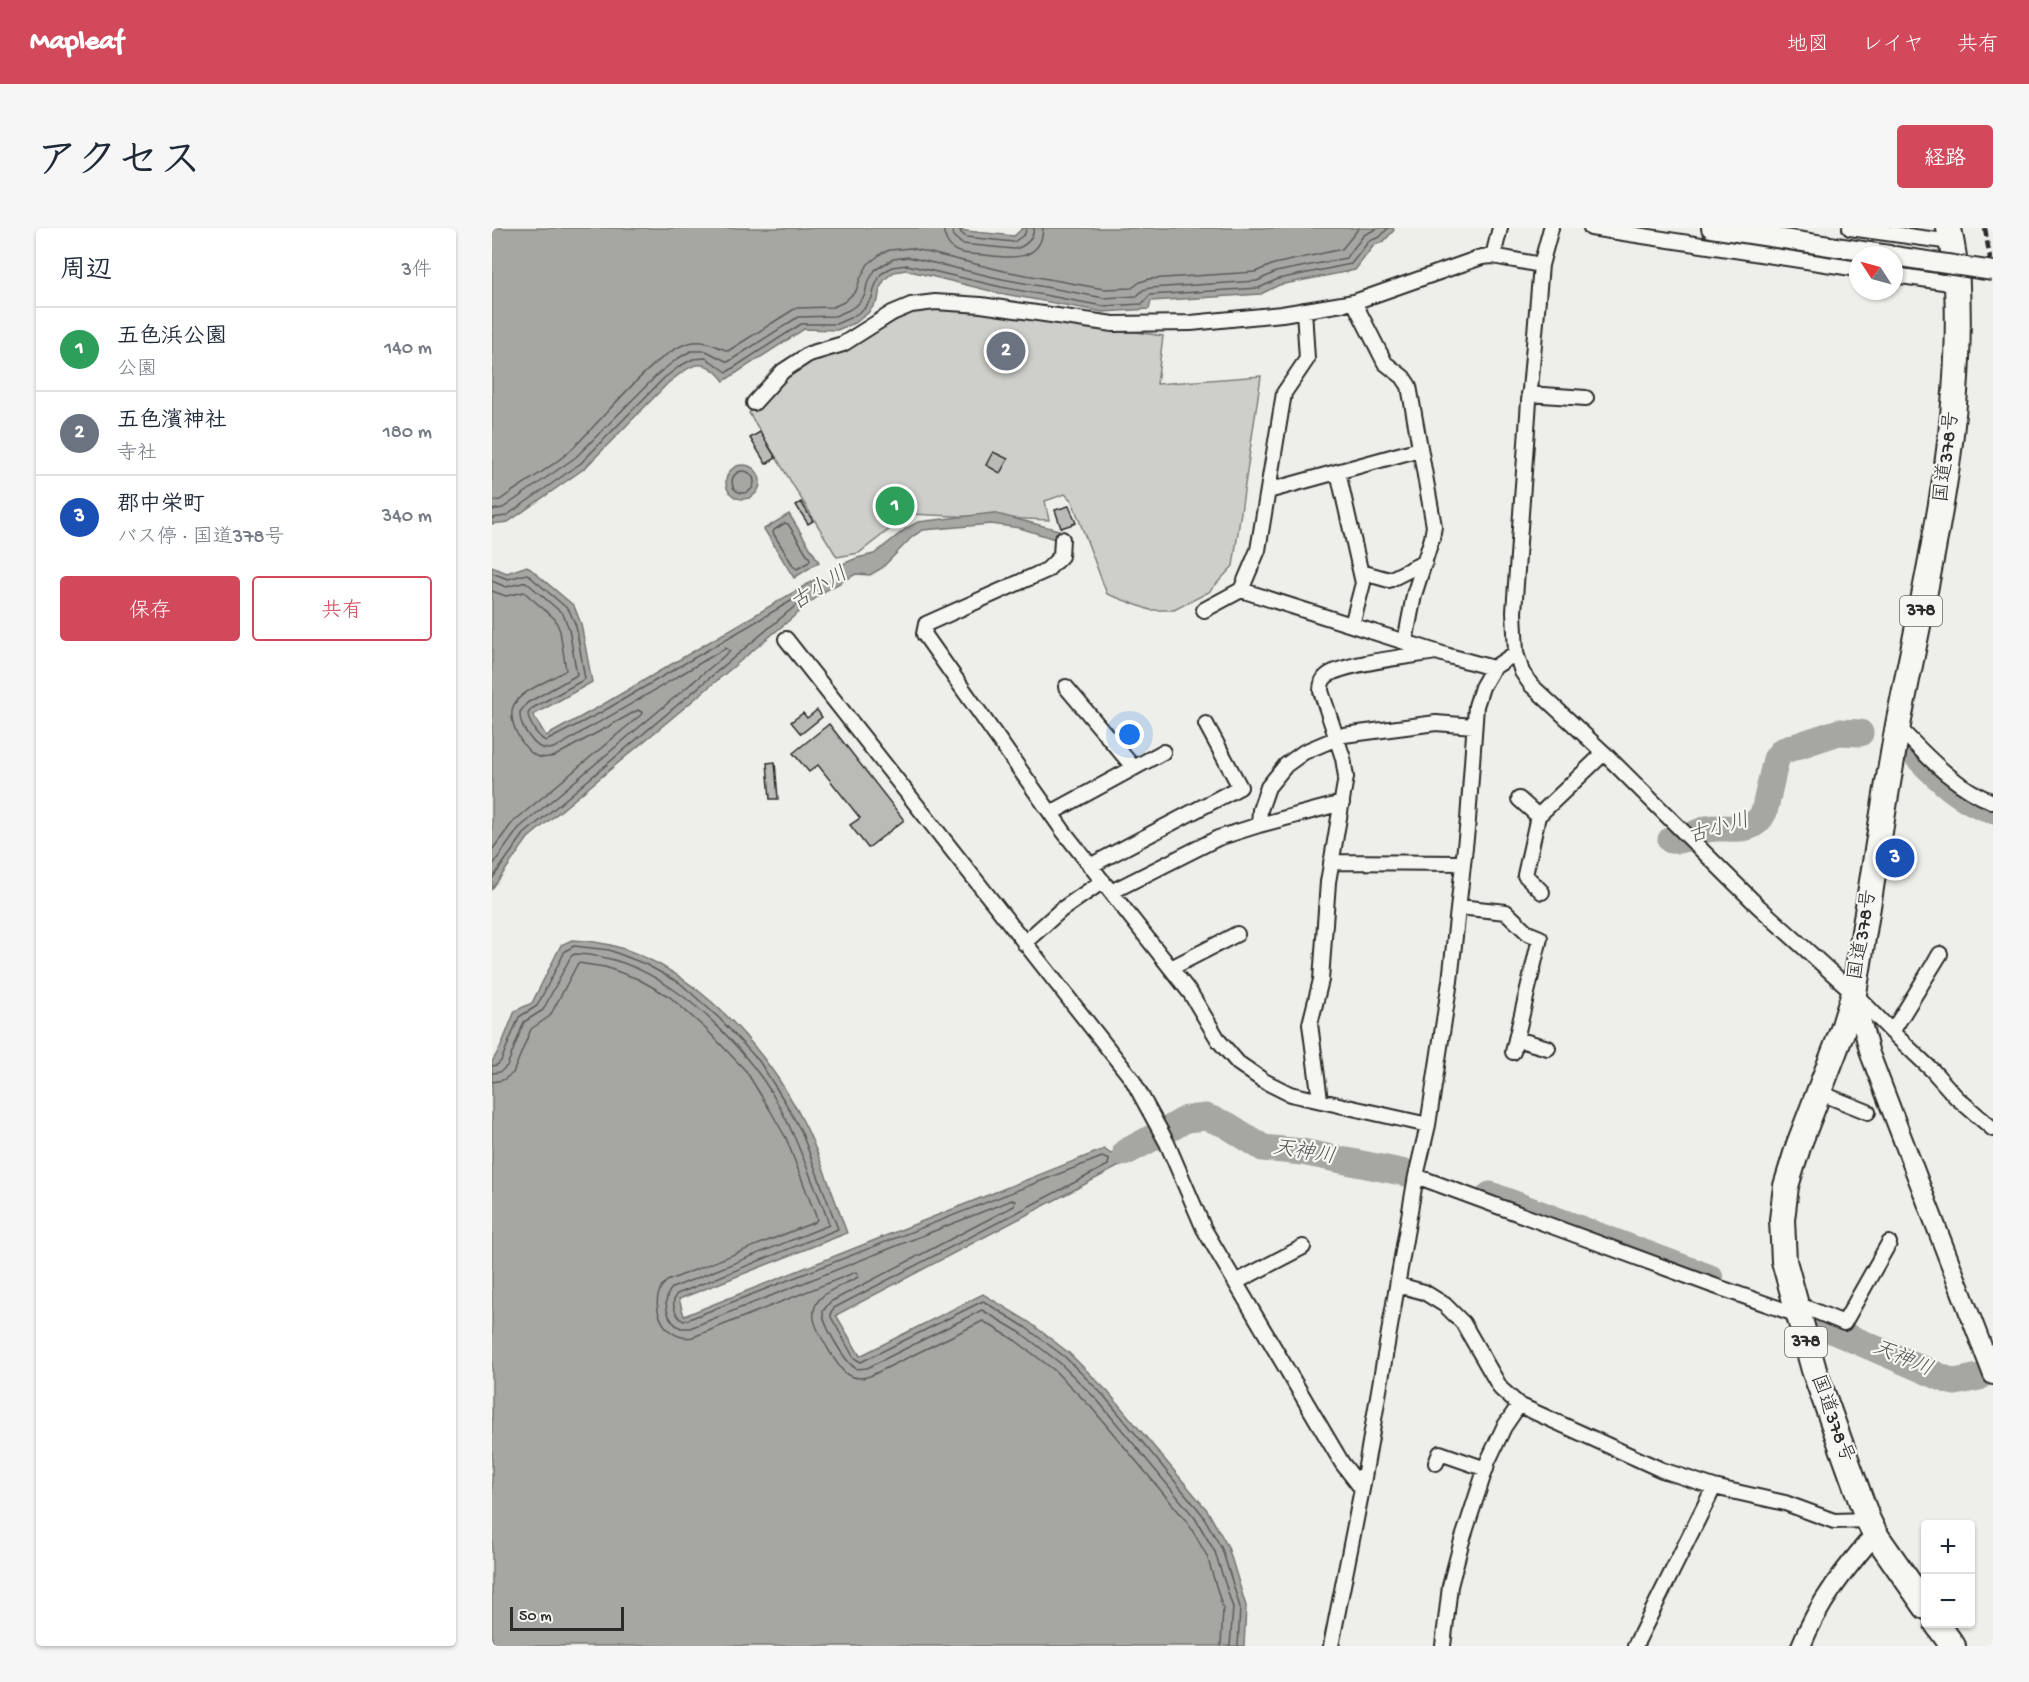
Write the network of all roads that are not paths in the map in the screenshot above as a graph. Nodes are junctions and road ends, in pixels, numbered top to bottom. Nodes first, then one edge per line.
1 (1500, 228) edge
2 (1551, 228) edge
3 (1591, 228) edge
4 (1711, 228) edge
5 (1850, 228) edge
6 (1950, 235) edge
7 (1849, 249) edge
8 (1493, 256) junction
9 (1903, 257) edge
10 (1541, 266) junction
11 (1849, 268) edge
12 (1993, 271) edge
13 (1903, 276) edge
14 (1957, 284) junction
15 (1354, 302) junction
16 (1304, 310) junction
17 (1529, 394) junction
18 (1586, 398) dead end
19 (754, 403) dead end
20 (1420, 449) junction
21 (1338, 472) junction
22 (1268, 491) junction
23 (1062, 539) dead end
24 (1425, 562) junction
25 (1361, 572) junction
26 (1241, 590) junction
27 (1204, 610) dead end
28 (1352, 625) junction
29 (786, 639) dead end
30 (1405, 642) junction
31 (1436, 652) junction
32 (1516, 653) junction
33 (1493, 668) junction
34 (1066, 687) dead end
35 (1206, 724) dead end
36 (1474, 726) junction
37 (1898, 727) junction
38 (1336, 737) junction
39 (1163, 752) dead end
40 (1604, 753) junction
41 (1134, 768) junction
42 (1519, 799) dead end
43 (1993, 801) edge
44 (1342, 803) junction
45 (1051, 813) junction
46 (1538, 816) junction
47 (1259, 825) junction
48 (1331, 862) junction
49 (1463, 863) junction
50 (1090, 866) junction
51 (1107, 886) junction
52 (1542, 892) dead end
53 (1459, 907) junction
54 (1237, 934) dead end
55 (1024, 943) junction
56 (1940, 954) dead end
57 (1171, 968) junction
58 (1854, 993) junction
59 (1892, 1032) junction
60 (1548, 1048) dead end
61 (1818, 1092) junction
62 (1320, 1100) junction
63 (1868, 1112) dead end
64 (1428, 1125) junction
65 (1993, 1129) edge
66 (1416, 1176) junction
67 (1889, 1243) dead end
68 (1303, 1248) dead end
69 (1236, 1282) junction
70 (1398, 1285) junction
71 (1796, 1309) junction
72 (1993, 1375) edge
73 (1519, 1405) junction
74 (1436, 1463) dead end
75 (1486, 1468) junction
76 (1714, 1487) junction
77 (1362, 1489) junction
78 (1871, 1527) junction
79 (1921, 1600) edge
80 (1940, 1628) edge
81 (1331, 1646) edge
82 (1443, 1646) edge
83 (1635, 1646) edge
84 (1801, 1646) edge
85 (1953, 1646) edge

1 - 8 street
2 - 10 street
3 - 11 street
4 - 7 street
5 - 6 street
6 - 14 highway, 国道378号 / 378
8 - 10 street
8 - 15 street
9 - 12 street, bridge
10 - 17 street
13 - 14 street
14 - 37 highway, 国道378号 / 378
15 - 16 street
15 - 20 street
16 - 19 street
16 - 22 street
17 - 18 street
17 - 32 street
20 - 21 street
20 - 24 street
21 - 22 street
21 - 25 street
22 - 26 street
23 - 45 street
24 - 25 street
24 - 30 street
25 - 28 street
26 - 27 street
26 - 28 street
28 - 30 street
29 - 55 street
30 - 31 street
31 - 33 street
31 - 38 street
32 - 33 street
32 - 40 street
33 - 36 street
34 - 41 street
35 - 50 street
36 - 38 street
36 - 49 street
37 - 43 street
37 - 58 highway, 国道378号 / 378
38 - 44 street
38 - 47 street
39 - 41 street
40 - 46 street
40 - 58 street
41 - 45 street
42 - 46 street
44 - 47 street
44 - 48 street
45 - 50 street
46 - 52 street
47 - 51 street
48 - 49 street
48 - 62 street
49 - 53 street
50 - 51 street
51 - 55 street
51 - 57 street
53 - 60 street
53 - 64 street
54 - 57 street
55 - 69 street
56 - 59 street
57 - 62 street
58 - 59 street
58 - 61 highway, 国道378号 / 378
58 - 72 street
59 - 65 street
61 - 63 street
61 - 71 highway, 国道378号 / 378
62 - 64 street
64 - 66 street
66 - 70 street
66 - 71 street
67 - 71 street
68 - 69 street
69 - 77 street
70 - 73 street
70 - 77 street
71 - 78 highway, 国道378号 / 378
73 - 75 street
73 - 76 street
74 - 75 street
75 - 82 street
76 - 78 street
76 - 83 street
77 - 81 street
78 - 79 highway, 国道378号 / 378
78 - 84 street
80 - 85 highway

